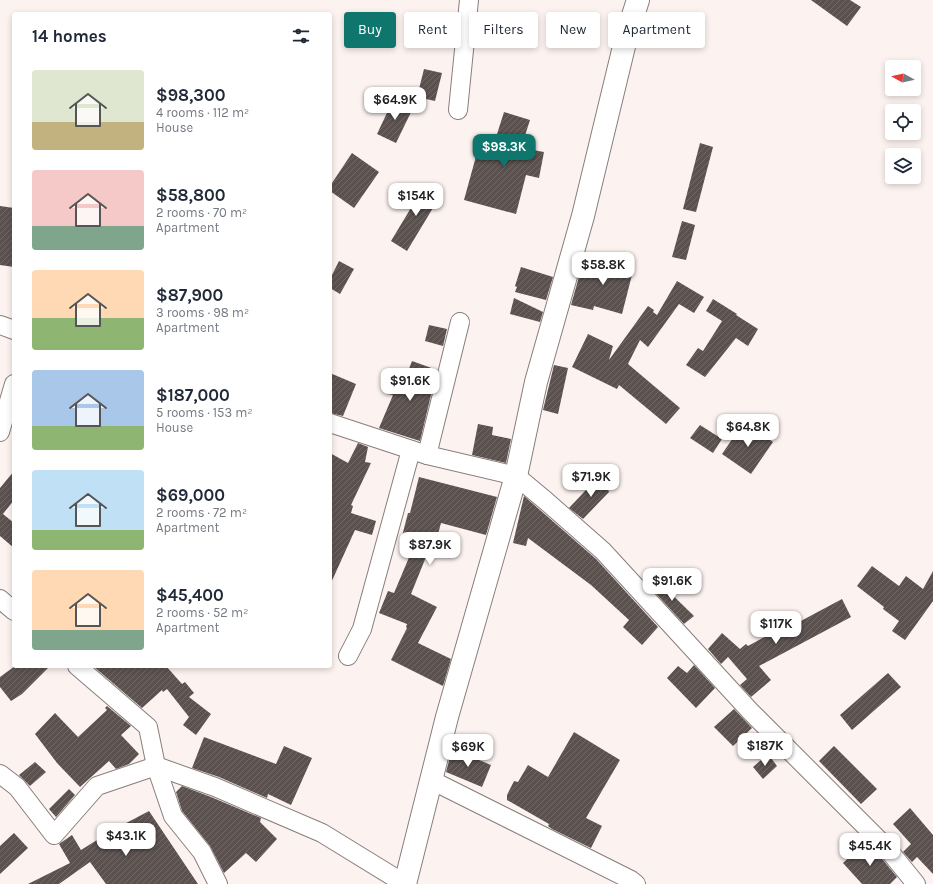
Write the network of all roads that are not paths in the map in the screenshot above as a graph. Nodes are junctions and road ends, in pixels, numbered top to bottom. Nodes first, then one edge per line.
1 (469, 0) edge
2 (638, 0) edge
3 (458, 110) dead end
4 (460, 322) dead end
5 (0, 325) edge
6 (12, 329) edge
7 (12, 391) edge
8 (332, 424) edge
9 (0, 432) edge
10 (419, 453) junction
11 (516, 476) junction
12 (0, 599) edge
13 (12, 609) edge
14 (348, 656) dead end
15 (79, 668) edge
16 (156, 766) junction
17 (0, 774) edge
18 (431, 780) junction
19 (218, 884) edge
20 (405, 884) edge
21 (636, 884) edge
22 (916, 884) edge

1 - 3 street
2 - 11 street
4 - 10 street
5 - 6 street
7 - 9 street
8 - 10 street
10 - 11 street
10 - 14 street
11 - 18 street
11 - 22 street
12 - 13 street
15 - 16 street
16 - 17 street
16 - 19 street
16 - 20 street
18 - 20 street
18 - 21 street

